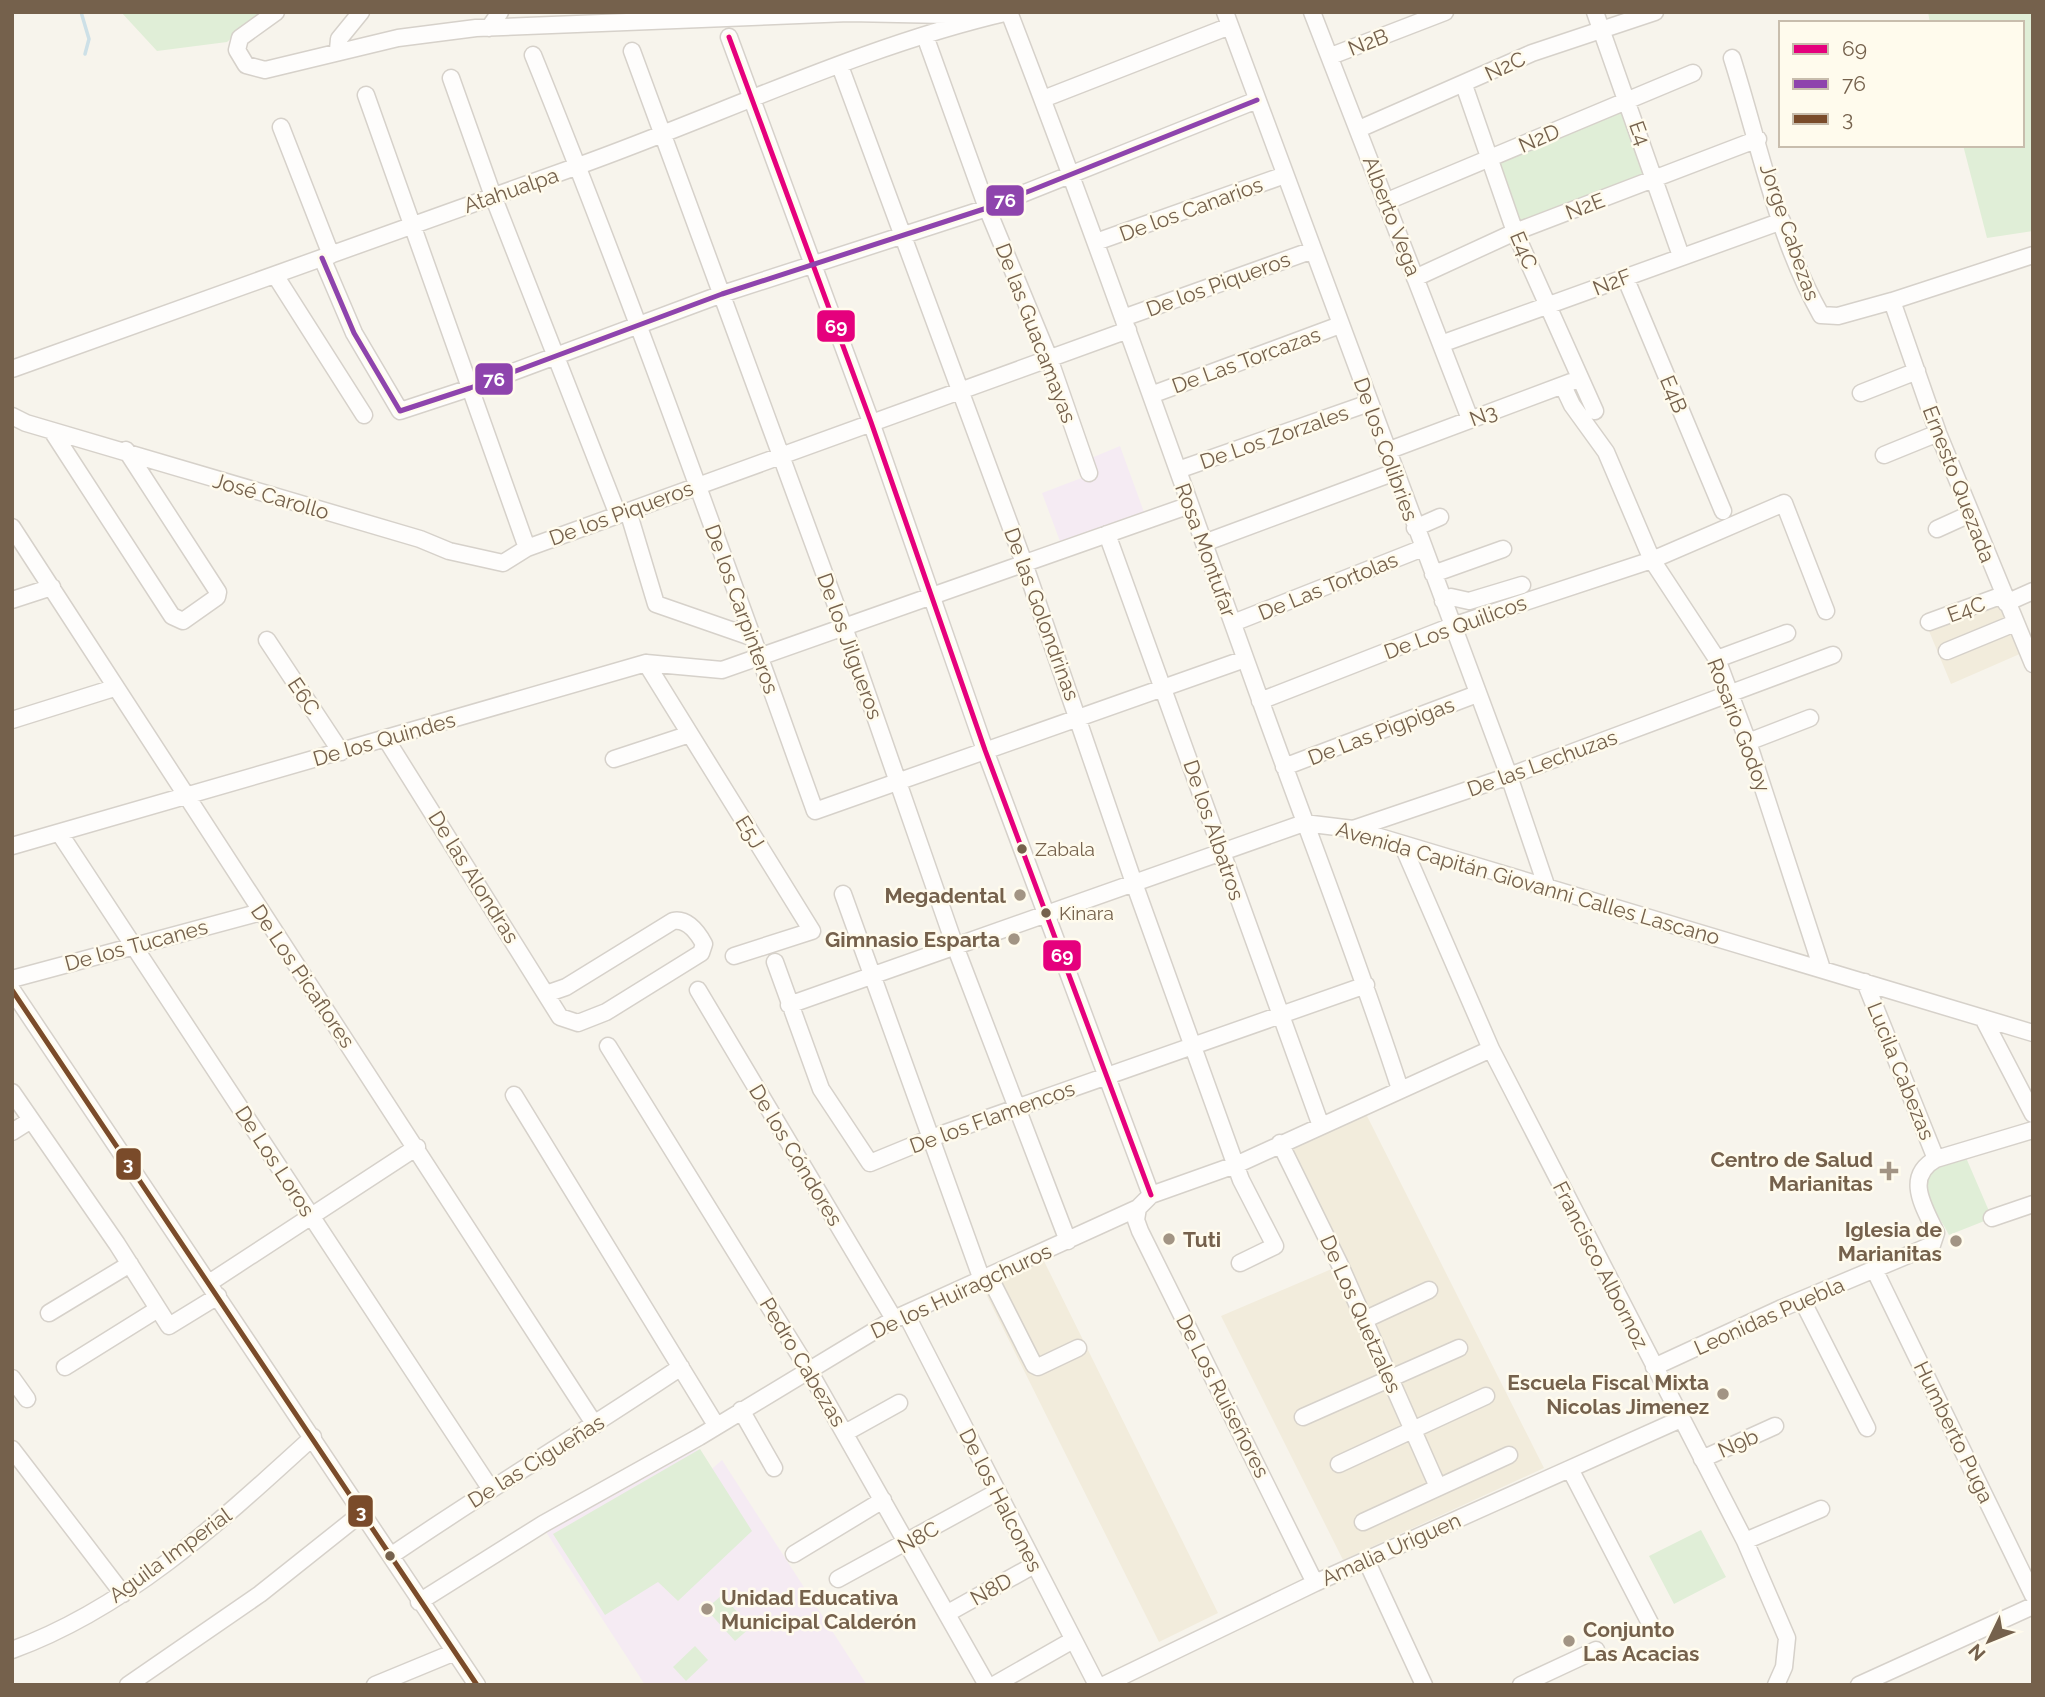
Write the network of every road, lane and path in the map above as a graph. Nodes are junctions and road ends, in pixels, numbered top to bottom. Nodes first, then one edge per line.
1 (276, 12) edge
2 (361, 12) edge
3 (500, 12) edge
4 (1009, 12) edge
5 (1312, 12) edge
6 (1445, 12) edge
7 (1595, 12) edge
8 (1655, 12) edge
9 (849, 13) edge
10 (1228, 19) edge
11 (966, 22) junction
12 (489, 28) junction
13 (1601, 31) junction
14 (925, 36) junction
15 (729, 37) dead end
16 (338, 50) junction
17 (632, 51) dead end
18 (533, 55) dead end
19 (1331, 56) junction
20 (1732, 58) dead end
21 (840, 66) junction
22 (1693, 73) dead end
23 (451, 78) dead end
24 (1464, 85) junction
25 (366, 95) dead end
26 (1043, 99) junction
27 (751, 100) junction
28 (1257, 100) junction
29 (1627, 100) junction
30 (281, 127) dead end
31 (1359, 129) junction
32 (662, 134) junction
33 (1758, 139) junction
34 (1492, 158) junction
35 (579, 166) junction
36 (1285, 175) junction
37 (1071, 176) junction
38 (1656, 178) junction
39 (493, 196) junction
40 (1385, 202) junction
41 (987, 208) junction
42 (1782, 221) junction
43 (412, 224) junction
44 (1515, 232) junction
45 (903, 236) junction
46 (1096, 242) junction
47 (1312, 250) junction
48 (2033, 255) edge
49 (1681, 256) junction
50 (326, 257) junction
51 (813, 264) junction
52 (275, 275) junction
53 (1625, 277) junction
54 (1415, 278) junction
55 (722, 294) junction
56 (1892, 301) junction
57 (1548, 307) junction
58 (1125, 324) junction
59 (1340, 325) junction
60 (638, 326) junction
61 (1441, 344) junction
62 (556, 356) junction
63 (1049, 358) junction
64 (12, 369) edge
65 (1917, 370) junction
66 (1580, 379) junction
67 (1563, 386) junction
68 (470, 388) junction
69 (960, 390) junction
70 (1861, 393) dead end
71 (1151, 395) junction
72 (1369, 403) junction
73 (1595, 411) dead end
74 (363, 415) dead end
75 (12, 416) edge
76 (1470, 419) junction
77 (871, 422) junction
78 (52, 431) junction
79 (1938, 433) junction
80 (126, 450) junction
81 (1387, 451) junction
82 (780, 455) junction
83 (1884, 455) dead end
84 (1178, 470) junction
85 (1395, 472) junction
86 (1089, 473) dead end
87 (698, 485) junction
88 (1190, 505) junction
89 (1723, 511) dead end
90 (623, 513) junction
91 (1970, 514) junction
92 (1440, 517) dead end
93 (12, 527) edge
94 (1415, 528) junction
95 (1937, 528) dead end
96 (1107, 534) junction
97 (1204, 543) junction
98 (527, 548) junction
99 (1423, 548) junction
100 (1503, 550) dead end
101 (1652, 560) junction
102 (1024, 563) junction
103 (1433, 574) junction
104 (1522, 585) dead end
105 (52, 587) junction
106 (2033, 591) edge
107 (933, 596) junction
108 (2004, 599) junction
109 (12, 600) edge
110 (1443, 601) junction
111 (1826, 611) dead end
112 (1929, 622) dead end
113 (1233, 623) junction
114 (2015, 623) junction
115 (1452, 626) junction
116 (844, 627) junction
117 (1787, 633) dead end
118 (751, 637) junction
119 (267, 640) dead end
120 (1947, 652) dead end
121 (1833, 655) dead end
122 (758, 657) junction
123 (1245, 659) junction
124 (1717, 659) junction
125 (646, 663) junction
126 (2033, 664) edge
127 (1165, 687) junction
128 (114, 688) junction
129 (1477, 694) junction
130 (1732, 695) junction
131 (1260, 701) junction
132 (1078, 718) junction
133 (1810, 718) dead end
134 (12, 720) edge
135 (690, 734) junction
136 (386, 739) junction
137 (1748, 742) junction
138 (985, 750) junction
139 (341, 751) junction
140 (614, 759) dead end
141 (1284, 767) junction
142 (1509, 776) junction
143 (898, 781) junction
144 (186, 796) junction
145 (1304, 823) junction
146 (1353, 830) junction
147 (60, 834) junction
148 (1402, 844) junction
149 (12, 846) edge
150 (1222, 853) junction
151 (1134, 883) junction
152 (1546, 885) junction
153 (843, 894) dead end
154 (261, 912) junction
155 (1046, 913) junction
156 (133, 946) junction
157 (955, 946) junction
158 (734, 956) dead end
159 (775, 962) dead end
160 (1822, 969) junction
161 (873, 975) junction
162 (12, 979) edge
163 (1865, 982) junction
164 (1366, 985) junction
165 (12, 990) edge
166 (698, 990) dead end
167 (546, 994) junction
168 (789, 1005) junction
169 (1279, 1016) junction
170 (1983, 1018) junction
171 (2033, 1033) edge
172 (608, 1046) dead end
173 (1194, 1046) junction
174 (1491, 1049) junction
175 (1107, 1076) junction
176 (1400, 1089) junction
177 (12, 1092) edge
178 (514, 1095) dead end
179 (1017, 1108) junction
180 (2033, 1114) edge
181 (31, 1120) junction
182 (1321, 1126) junction
183 (2033, 1130) edge
184 (12, 1132) edge
185 (931, 1138) junction
186 (1280, 1143) junction
187 (417, 1147) junction
188 (1936, 1159) junction
189 (1238, 1164) junction
190 (1151, 1195) junction
191 (2033, 1204) edge
192 (1138, 1208) junction
193 (311, 1216) junction
194 (1992, 1218) dead end
195 (1068, 1241) junction
196 (1240, 1263) dead end
197 (130, 1264) junction
198 (1874, 1269) junction
199 (985, 1278) junction
200 (214, 1290) junction
201 (1429, 1290) dead end
202 (1802, 1300) junction
203 (158, 1309) junction
204 (49, 1313) dead end
205 (900, 1317) junction
206 (1364, 1320) junction
207 (1078, 1348) dead end
208 (1459, 1348) dead end
209 (65, 1367) dead end
210 (681, 1367) junction
211 (1654, 1367) junction
212 (808, 1369) junction
213 (12, 1378) edge
214 (1389, 1378) junction
215 (1486, 1396) dead end
216 (27, 1399) dead end
217 (899, 1403) dead end
218 (740, 1410) junction
219 (1303, 1417) dead end
220 (1681, 1419) junction
221 (595, 1425) junction
222 (716, 1425) junction
223 (1774, 1426) dead end
224 (1867, 1428) dead end
225 (1412, 1430) junction
226 (845, 1433) junction
227 (313, 1437) junction
228 (12, 1450) edge
229 (1509, 1455) dead end
230 (1702, 1459) junction
231 (1339, 1464) dead end
232 (774, 1468) dead end
233 (1570, 1469) junction
234 (1438, 1487) junction
235 (490, 1488) junction
236 (997, 1492) junction
237 (883, 1500) junction
238 (1821, 1509) dead end
239 (363, 1512) junction
240 (1363, 1522) dead end
241 (1745, 1541) junction
242 (908, 1543) junction
243 (794, 1554) dead end
244 (392, 1555) junction
245 (1367, 1562) junction
246 (1034, 1565) junction
247 (838, 1579) dead end
248 (1315, 1583) junction
249 (123, 1594) junction
250 (2033, 1595) edge
251 (419, 1602) junction
252 (2033, 1606) edge
253 (948, 1613) junction
254 (1652, 1627) dead end
255 (1073, 1640) junction
256 (12, 1650) edge
257 (1596, 1650) dead end
258 (455, 1652) junction
259 (128, 1685) edge
260 (375, 1685) edge
261 (477, 1685) edge
262 (987, 1685) edge
263 (994, 1685) edge
264 (1097, 1685) edge
265 (1104, 1685) edge
266 (1424, 1685) edge
267 (1521, 1685) edge
268 (1776, 1685) edge
269 (1858, 1685) edge

1 - 16 street
2 - 16 street
3 - 12 street
4 - 11 street, Atahualpa
4 - 26 street, Rosa Montufar
5 - 19 street, Alberto Vega
6 - 19 street, N2B
7 - 13 street, E4
8 - 13 street, N2C
9 - 11 street
9 - 12 street
10 - 26 street
10 - 28 street, De los Colibries
11 - 14 street, Atahualpa
12 - 16 street
13 - 24 street, N2C
13 - 29 street, E4
14 - 21 street, Atahualpa
14 - 41 street, De las Guacamayas
15 - 27 street
17 - 32 street, De los Jilgueros
18 - 35 street, De los Carpinteros
19 - 31 street, Alberto Vega
20 - 33 street, Jorge Cabezas
21 - 27 street, Atahualpa
21 - 45 street, De las Golondrinas
22 - 29 street, N2D
23 - 39 street
24 - 31 street, N2C
24 - 34 street, E4C
25 - 43 street, De los Piqueros
26 - 37 street, Rosa Montufar
27 - 32 street, Atahualpa
27 - 51 street
28 - 36 street, De los Colibries
28 - 37 street
29 - 34 street, N2D
29 - 38 street, E4
30 - 50 street
31 - 40 street, Alberto Vega
32 - 35 street, Atahualpa
32 - 55 street, De los Jilgueros
33 - 38 street, N2E
33 - 42 street, Jorge Cabezas
34 - 40 street, N2D
34 - 44 street, E4C
35 - 39 street, Atahualpa
35 - 60 street, De los Carpinteros
36 - 46 street, De los Canarios
36 - 47 street, De los Colibries
37 - 41 street
37 - 46 street, Rosa Montufar
38 - 44 street, N2E
38 - 49 street, E4
39 - 43 street, Atahualpa
39 - 62 street
40 - 54 street, Alberto Vega
41 - 45 street
41 - 63 street, De las Guacamayas
42 - 49 street, N2F
42 - 56 street, Jorge Cabezas
43 - 50 street, Atahualpa
43 - 68 street, De los Piqueros
44 - 54 street, N2E
44 - 57 street, E4C
45 - 51 street
45 - 69 street, De las Golondrinas
46 - 58 street, Rosa Montufar
47 - 58 street, De los Piqueros
47 - 59 street, De los Colibries
48 - 56 street, Jorge Cabezas
49 - 53 street, N2F
50 - 52 street, Atahualpa
50 - 68 street
51 - 55 street
51 - 77 street
52 - 64 street, Atahualpa
52 - 74 street
53 - 57 street, N2F
53 - 89 street, E4B
54 - 61 street, Alberto Vega
55 - 60 street
55 - 82 street, De los Jilgueros
56 - 65 street, Ernesto Quezada
57 - 61 street, N2F
57 - 66 street, E4C
58 - 63 street, De los Piqueros
58 - 71 street, Rosa Montufar
59 - 71 street, De Las Torcazas
59 - 72 street, De los Colibries
60 - 62 street
60 - 87 street, De los Carpinteros
61 - 76 street, Alberto Vega
62 - 68 street
62 - 90 street
63 - 69 street, De los Piqueros
63 - 86 street, De las Guacamayas
65 - 70 street
65 - 79 street, Ernesto Quezada
66 - 67 street, N3
66 - 73 street, E4C
67 - 76 street, N3
67 - 101 street, Rosario Godoy
68 - 98 street, De los Piqueros
69 - 77 street, De los Piqueros
69 - 102 street, De las Golondrinas
71 - 84 street, Rosa Montufar
72 - 81 street, De los Colibries
72 - 84 street, De Los Zorzales
75 - 78 street, José Carollo
76 - 81 street, N3
77 - 82 street, De los Piqueros
77 - 107 street
78 - 80 street, José Carollo
78 - 80 street
79 - 83 street
79 - 91 street, Ernesto Quezada
80 - 98 street, José Carollo
81 - 85 street, De los Colibries
82 - 87 street, De los Piqueros
82 - 116 street, De los Jilgueros
84 - 88 street, Rosa Montufar
85 - 94 street, De los Colibries
85 - 97 street
87 - 90 street, De los Piqueros
87 - 118 street, De los Carpinteros
88 - 96 street
88 - 97 street, Rosa Montufar
90 - 98 street, De los Piqueros
90 - 118 street
91 - 95 street
91 - 108 street, Ernesto Quezada
92 - 94 street
93 - 105 street, De Los Picaflores
94 - 99 street, De los Colibries
96 - 102 street
96 - 127 street, De los Albatros
97 - 113 street, Rosa Montufar
99 - 103 street, De los Colibries
99 - 113 street, De Las Tortolas
100 - 103 street
101 - 111 street, De Los Quilicos
101 - 115 street, De Los Quilicos
101 - 124 street, Rosario Godoy
102 - 107 street
102 - 132 street, De las Golondrinas
103 - 110 street, De los Colibries
104 - 110 street
105 - 109 street
105 - 128 street, De Los Picaflores
106 - 108 street, E4C
107 - 116 street
107 - 138 street
108 - 112 street, E4C
108 - 114 street, Ernesto Quezada
110 - 115 street, De los Colibries
113 - 123 street, Rosa Montufar
114 - 120 street
114 - 126 street, Ernesto Quezada
115 - 129 street, De los Colibries
115 - 131 street, De Los Quilicos
116 - 122 street
116 - 143 street, De los Jilgueros
117 - 124 street
118 - 122 street, De los Carpinteros
119 - 139 street, E6C
121 - 130 street
122 - 125 street, De los Quindes
122 - 143 street, De los Carpinteros
123 - 127 street
123 - 131 street, Rosa Montufar
124 - 130 street, Rosario Godoy
125 - 135 street, E5J
125 - 136 street, De los Quindes
127 - 132 street
127 - 150 street, De los Albatros
128 - 134 street
128 - 144 street, De Los Picaflores
129 - 141 street, De Las Pigpigas
129 - 142 street, De los Colibries
130 - 137 street, Rosario Godoy
130 - 142 street, De las Lechuzas
131 - 141 street, Rosa Montufar
132 - 138 street
132 - 151 street, De las Golondrinas
133 - 137 street
135 - 140 street
135 - 158 street, E5J
136 - 139 street, De los Quindes
136 - 167 street, De las Alondras
137 - 160 street, Rosario Godoy
138 - 143 street
138 - 155 street
139 - 144 street, De los Quindes
141 - 145 street, Rosa Montufar
142 - 146 street, De las Lechuzas
142 - 152 street, De los Colibries
143 - 157 street, De los Jilgueros
144 - 147 street, De los Quindes
144 - 154 street, De Los Picaflores
145 - 146 street, Avenida Capitán Giovanni Calles Lascano
145 - 150 street, Avenida Capitán Giovanni Calles Lascano
145 - 164 street, Rosa Montufar
146 - 148 street, Avenida Capitán Giovanni Calles Lascano
147 - 149 street, De los Quindes
147 - 156 street, De Los Loros
148 - 152 street, Avenida Capitán Giovanni Calles Lascano
148 - 174 street, Francisco Albornoz
150 - 151 street, Avenida Capitán Giovanni Calles Lascano
150 - 169 street, De los Albatros
151 - 155 street, Avenida Capitán Giovanni Calles Lascano
151 - 173 street, De las Golondrinas
152 - 160 street, Avenida Capitán Giovanni Calles Lascano
153 - 161 street
154 - 156 street, De los Tucanes
154 - 187 street, De Los Picaflores
155 - 157 street, Avenida Capitán Giovanni Calles Lascano
155 - 175 street
156 - 162 street, De los Tucanes
156 - 193 street, De Los Loros
157 - 161 street, Avenida Capitán Giovanni Calles Lascano
157 - 179 street, De los Jilgueros
159 - 168 street, De los Flamencos
160 - 163 street, Avenida Capitán Giovanni Calles Lascano
161 - 168 street, Avenida Capitán Giovanni Calles Lascano
161 - 185 street
163 - 170 street, Avenida Capitán Giovanni Calles Lascano
163 - 188 street, Lucila Cabezas
164 - 169 street, De los Flamencos
164 - 176 street, Rosa Montufar
165 - 200 street
166 - 205 street, De los Cóndores
167 - 167 street, De las Alondras
168 - 185 street, De los Flamencos
169 - 173 street, De los Flamencos
169 - 182 street, De los Albatros
170 - 171 street, Avenida Capitán Giovanni Calles Lascano
170 - 180 street
172 - 212 street, Pedro Cabezas
173 - 175 street, De los Flamencos
173 - 189 street, De las Golondrinas
174 - 176 street, De los Huiragchuros
174 - 211 street, Francisco Albornoz
175 - 179 street, De los Flamencos
175 - 190 street
176 - 182 street, De los Huiragchuros
177 - 181 street
178 - 210 street
179 - 185 street, De los Flamencos
179 - 195 street, De los Jilgueros
181 - 184 street
181 - 197 street
182 - 186 street, De los Huiragchuros
183 - 188 street
185 - 199 street
186 - 189 street, De los Huiragchuros
186 - 206 street, De Los Quetzales
187 - 193 street
187 - 221 street, De Los Picaflores
188 - 198 street, Leonidas Puebla
189 - 190 street, De los Huiragchuros
189 - 196 street, De las Golondrinas
190 - 192 street, De los Huiragchuros
191 - 194 street
192 - 195 street, De los Huiragchuros
192 - 248 street, De Los Ruiseñores
193 - 200 street
193 - 235 street, De Los Loros
195 - 199 street, De los Huiragchuros
197 - 203 street
197 - 204 street
198 - 202 street, Leonidas Puebla
198 - 250 street, Humberto Puga
199 - 205 street, De los Huiragchuros
199 - 207 street
200 - 203 street
200 - 227 street
201 - 206 street
202 - 211 street, Leonidas Puebla
202 - 224 street
203 - 209 street
205 - 212 street, De los Huiragchuros
205 - 236 street, De los Halcones
206 - 214 street, De Los Quetzales
208 - 214 street
210 - 221 street, De las Cigueñas
210 - 222 street
211 - 220 street, Francisco Albornoz
212 - 218 street, De los Huiragchuros
212 - 226 street, Pedro Cabezas
213 - 216 street
214 - 219 street
214 - 225 street, De Los Quetzales
215 - 225 street
217 - 226 street
218 - 222 street, De los Huiragchuros
218 - 232 street
220 - 230 street, Francisco Albornoz
220 - 233 street, Amalia Uriguen
221 - 235 street, De las Cigueñas
222 - 251 street, De los Huiragchuros
223 - 230 street, N9b
225 - 231 street
225 - 234 street, De Los Quetzales
226 - 237 street, Pedro Cabezas
227 - 239 street
227 - 249 street, Aguila Imperial
228 - 249 street
229 - 234 street
230 - 241 street, Francisco Albornoz
233 - 245 street, Amalia Uriguen
233 - 254 street
234 - 240 street
235 - 244 street, De las Cigueñas
236 - 242 street, N8C
236 - 246 street, De los Halcones
237 - 242 street, Pedro Cabezas
237 - 243 street
238 - 241 street
239 - 244 street
239 - 259 street
241 - 268 street, Francisco Albornoz
242 - 247 street, N8C
242 - 253 street, Pedro Cabezas
244 - 251 street
245 - 248 street, Amalia Uriguen
245 - 266 street
246 - 253 street, N8D
246 - 255 street, De los Halcones
248 - 265 street, Amalia Uriguen
249 - 256 street, Aguila Imperial
251 - 258 street
252 - 269 street
253 - 262 street, Pedro Cabezas
255 - 263 street
255 - 264 street, De los Halcones
257 - 267 street
258 - 260 street
258 - 261 street

